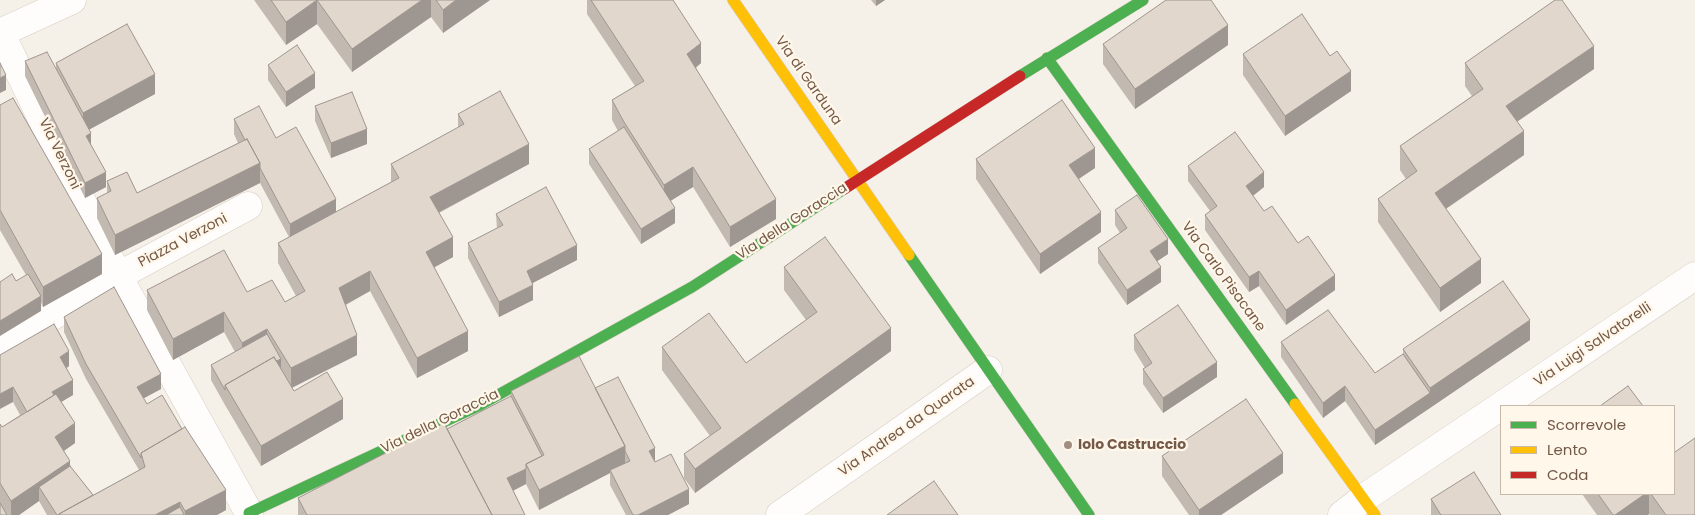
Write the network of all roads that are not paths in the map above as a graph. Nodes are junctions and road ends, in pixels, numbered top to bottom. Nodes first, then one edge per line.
1 (72, 0) edge
2 (733, 0) edge
3 (1143, 0) edge
4 (0, 32) edge
5 (1047, 58) junction
6 (856, 180) junction
7 (248, 206) dead end
8 (118, 276) junction
9 (1695, 276) edge
10 (0, 348) edge
11 (988, 370) junction
12 (1513, 405) edge
13 (1500, 414) edge
14 (1369, 507) edge
15 (250, 514) edge
16 (780, 515) edge
17 (1089, 515) edge
18 (1342, 515) edge

1 - 4 street
2 - 6 street, Via di Garduna
3 - 5 street, Via della Goraccia
4 - 8 street, Via Verzoni
5 - 6 street, Via della Goraccia
5 - 14 street, Via Carlo Pisacane
6 - 11 street, Via di Garduna
6 - 15 street, Via della Goraccia
7 - 8 street, Piazza Verzoni
8 - 10 street, Piazza Verzoni
8 - 15 street, Via della Goraccia
9 - 12 street, Via Luigi Salvatorelli
11 - 16 street, Via Andrea da Quarata
11 - 17 street, Via Andrea da Quarata
13 - 14 street, Via Luigi Salvatorelli
14 - 18 street, Via Luigi Salvatorelli

